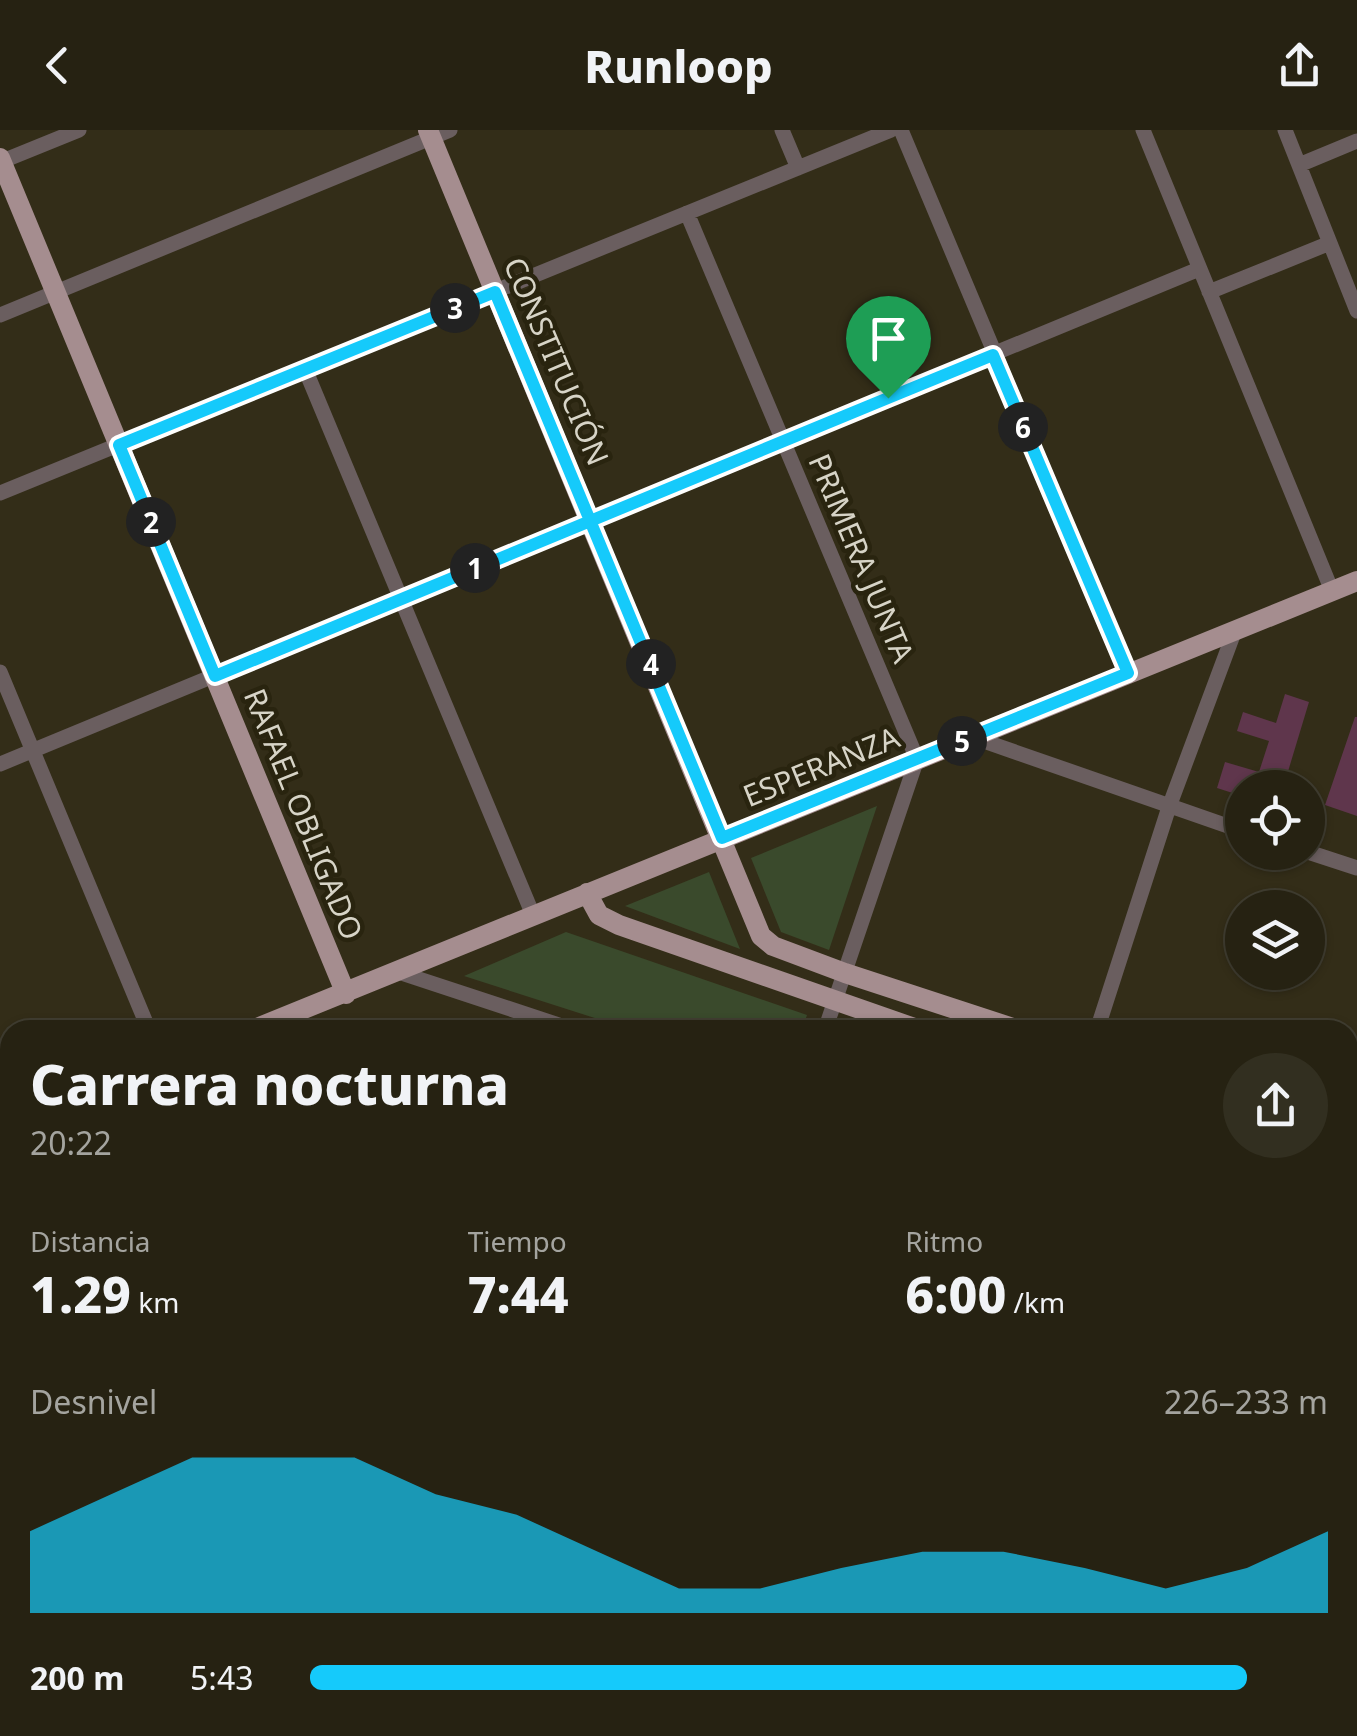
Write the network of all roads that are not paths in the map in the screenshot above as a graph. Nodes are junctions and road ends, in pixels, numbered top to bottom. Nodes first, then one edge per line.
1 (78, 130) edge
2 (782, 130) edge
3 (892, 130) edge
4 (901, 130) edge
5 (1143, 130) edge
6 (1285, 130) edge
7 (436, 132) edge
8 (1357, 142) edge
9 (0, 161) edge
10 (1299, 165) junction
11 (798, 168) junction
12 (687, 213) junction
13 (1330, 243) junction
14 (1199, 269) junction
15 (56, 292) junction
16 (495, 292) junction
17 (1208, 292) junction
18 (1357, 310) edge
19 (0, 315) edge
20 (993, 355) junction
21 (305, 369) junction
22 (783, 441) junction
23 (119, 445) junction
24 (0, 494) edge
25 (592, 520) junction
26 (1357, 581) edge
27 (1332, 591) junction
28 (400, 599) junction
29 (1235, 630) junction
30 (0, 672) edge
31 (1128, 673) junction
32 (215, 676) junction
33 (972, 737) junction
34 (33, 751) junction
35 (917, 759) junction
36 (0, 764) edge
37 (1169, 807) junction
38 (1225, 825) edge
39 (722, 838) junction
40 (1325, 858) edge
41 (1357, 868) edge
42 (587, 893) junction
43 (533, 915) junction
44 (845, 972) junction
45 (400, 973) junction
46 (346, 994) junction
47 (836, 1000) junction
48 (145, 1020) edge
49 (286, 1020) edge
50 (529, 1020) edge
51 (829, 1020) edge
52 (892, 1020) edge
53 (988, 1020) edge
54 (1100, 1020) edge

1 - 9 street
2 - 11 street
3 - 11 street
4 - 20 street
5 - 14 street
6 - 10 street
7 - 15 street
7 - 16 main road, CONSTITUCIÓN
8 - 10 street
9 - 15 main road, RAFAEL OBLIGADO
10 - 13 street
11 - 12 street
12 - 16 street
12 - 22 street, PRIMERA JUNTA
13 - 17 street
13 - 18 street
14 - 17 street
14 - 20 street
15 - 19 street
15 - 23 main road, RAFAEL OBLIGADO
16 - 21 street
16 - 25 main road, CONSTITUCIÓN
17 - 27 street
20 - 22 street
20 - 31 street
21 - 23 street
21 - 28 street
22 - 25 street
22 - 35 street, PRIMERA JUNTA
23 - 24 street
23 - 32 main road, RAFAEL OBLIGADO
25 - 28 street
25 - 39 main road, CONSTITUCIÓN
26 - 27 main road, ESPERANZA
27 - 29 main road, ESPERANZA
28 - 32 street
28 - 43 street
29 - 31 main road, ESPERANZA
29 - 37 street
30 - 34 street
31 - 33 main road, ESPERANZA
32 - 34 street
32 - 46 main road, RAFAEL OBLIGADO
33 - 35 main road, ESPERANZA
33 - 37 street
34 - 36 street
34 - 48 street
35 - 39 main road, ESPERANZA
35 - 44 street
37 - 38 street
37 - 54 street
39 - 42 main road, ESPERANZA
39 - 44 main road, CONSTITUCIÓN
40 - 41 street
42 - 43 main road, ESPERANZA
42 - 47 main road
43 - 45 main road, ESPERANZA
44 - 47 street
44 - 53 main road, CONSTITUCIÓN
45 - 46 main road, ESPERANZA
45 - 50 street
46 - 49 main road, ESPERANZA
47 - 51 street
47 - 52 main road

